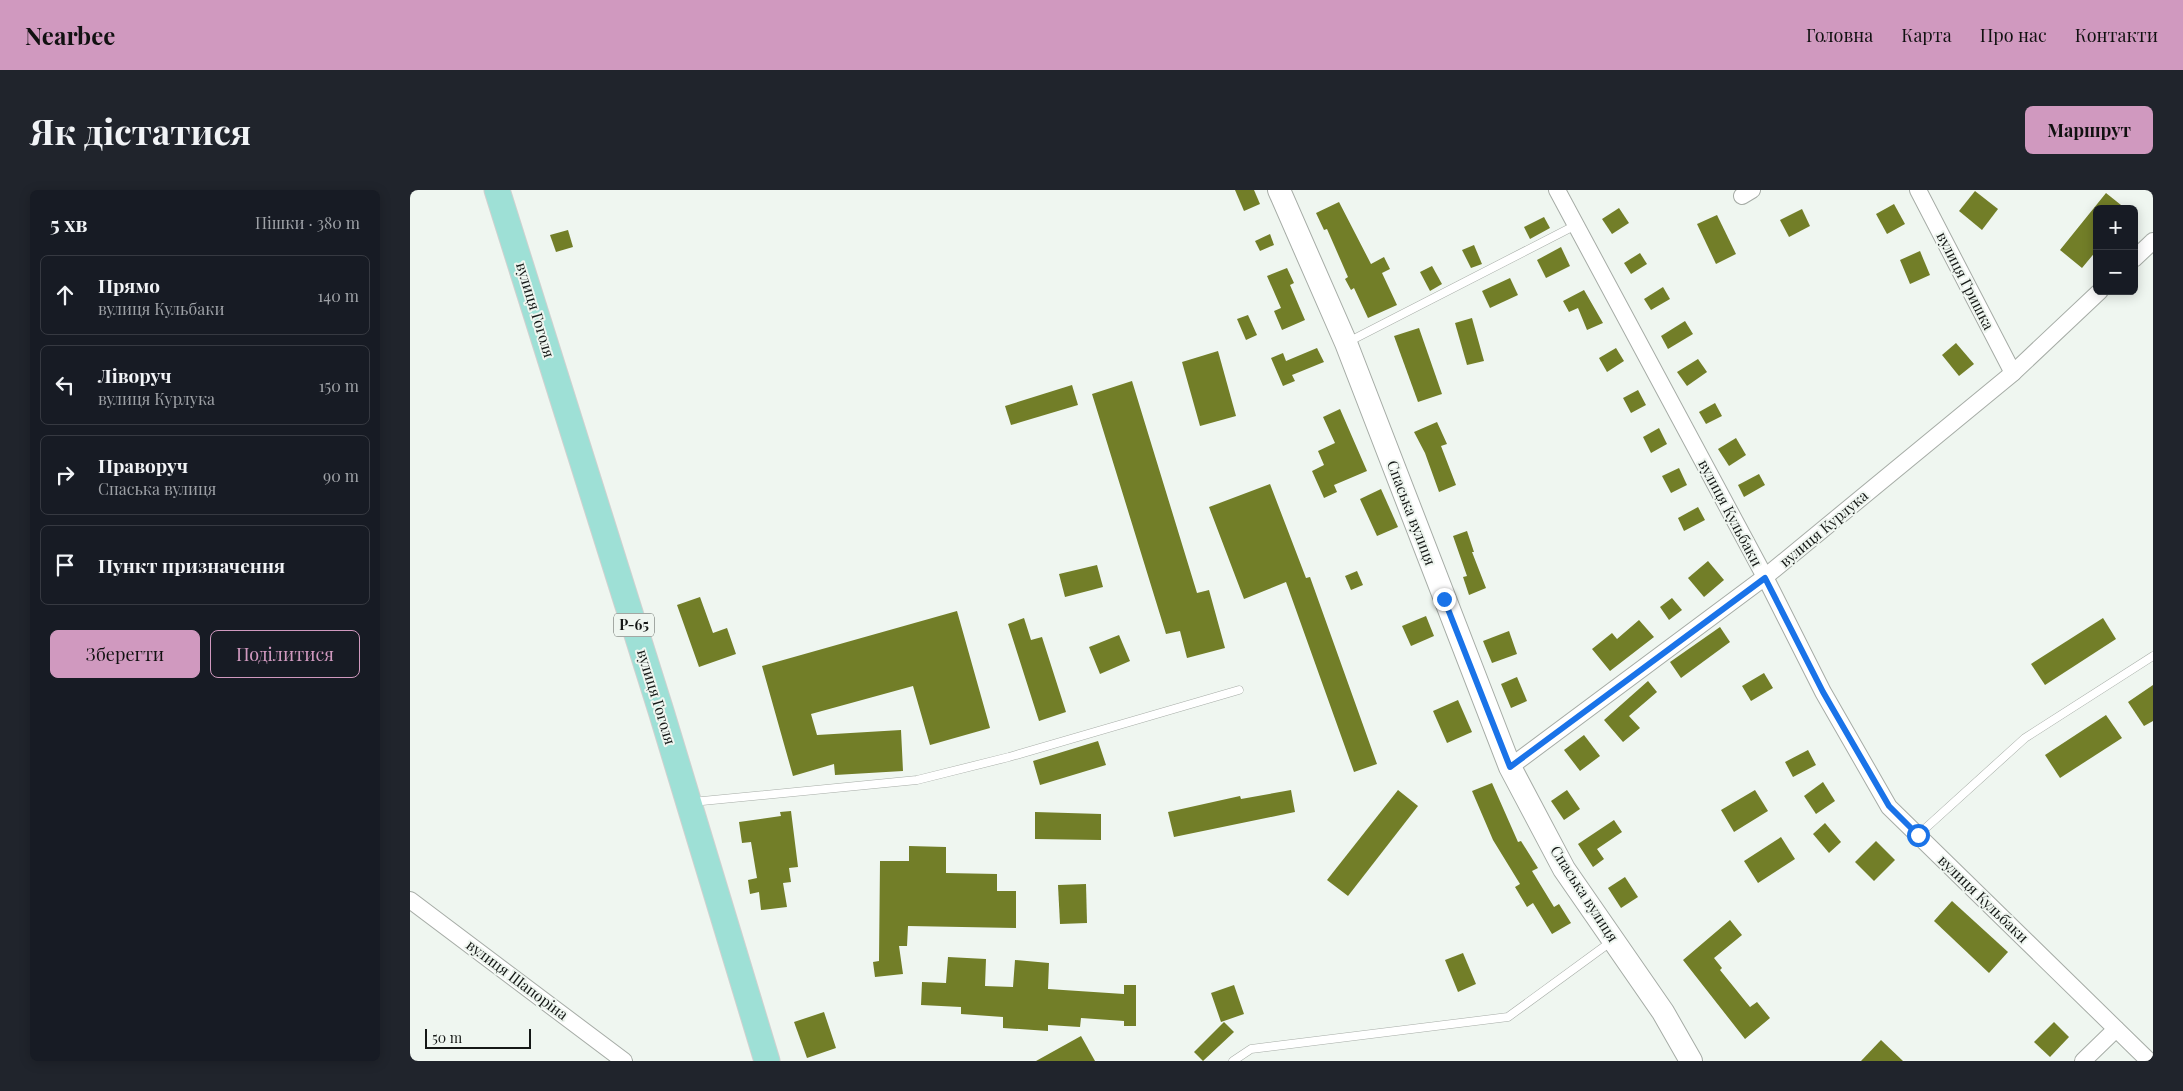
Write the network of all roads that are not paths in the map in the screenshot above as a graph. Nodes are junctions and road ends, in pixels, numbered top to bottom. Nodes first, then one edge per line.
1 (497, 190) edge
2 (1279, 190) edge
3 (1558, 190) edge
4 (1918, 190) edge
5 (1576, 225) junction
6 (2153, 241) edge
7 (2138, 255) edge
8 (2096, 295) edge
9 (1346, 343) junction
10 (2012, 373) junction
11 (1765, 578) junction
12 (2153, 656) edge
13 (1239, 690) dead end
14 (1510, 767) junction
15 (688, 802) junction
16 (1918, 835) junction
17 (410, 900) edge
18 (1614, 940) junction
19 (2116, 1029) junction
20 (624, 1061) edge
21 (767, 1061) edge
22 (1233, 1061) edge
23 (1691, 1061) edge
24 (2082, 1061) edge
25 (2149, 1061) edge

1 - 15 main road, вулиця Гоголя / Р-65
2 - 9 street, Спаська вулиця
3 - 5 street, вулиця Кульбаки
4 - 10 street, вулиця Гришка
5 - 9 lane
5 - 11 street, вулиця Кульбаки
6 - 7 street
8 - 10 street, вулиця Курлука
9 - 14 street, Спаська вулиця
10 - 11 street, вулиця Курлука
11 - 14 street, вулиця Курлука
11 - 16 street, вулиця Кульбаки
12 - 16 lane
13 - 15 lane
14 - 18 street, Спаська вулиця
15 - 21 main road, вулиця Гоголя / Р-65
16 - 19 street, вулиця Кульбаки
17 - 20 street, вулиця Шапоріна
18 - 22 lane
18 - 23 street, Спаська вулиця
19 - 24 street
19 - 25 street, вулиця Кульбаки

